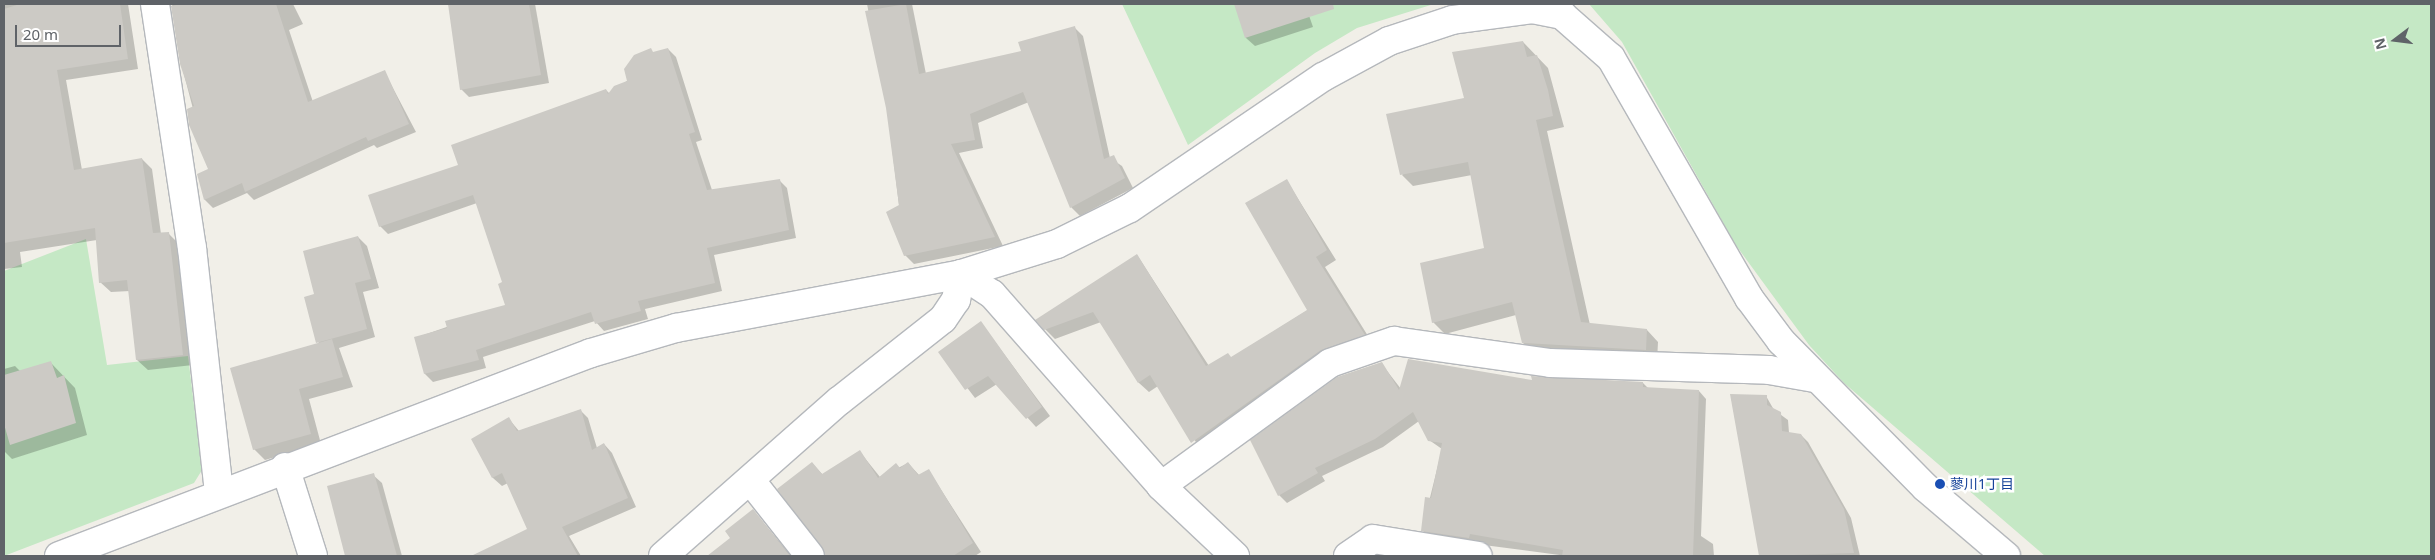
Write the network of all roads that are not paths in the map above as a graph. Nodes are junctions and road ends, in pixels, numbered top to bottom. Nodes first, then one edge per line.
1 (155, 4) edge
2 (1561, 9) edge
3 (961, 274) junction
4 (1814, 378) junction
5 (285, 467) junction
6 (751, 481) junction
7 (1161, 486) junction
8 (219, 492) junction
9 (59, 556) edge
10 (313, 556) edge
11 (663, 556) edge
12 (810, 556) edge
13 (1235, 556) edge
14 (1348, 556) edge
15 (1478, 556) edge
16 (2006, 556) edge

1 - 8 street
2 - 3 street
2 - 4 street
3 - 5 street
3 - 6 street
3 - 7 street
4 - 7 street
4 - 16 street
5 - 8 street
5 - 10 street
6 - 11 street
6 - 12 street
7 - 13 street
8 - 9 street
14 - 15 street

